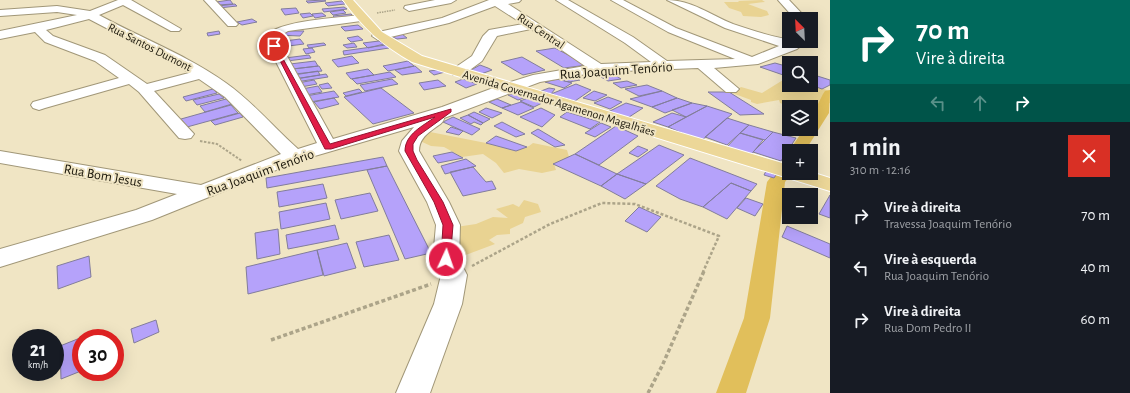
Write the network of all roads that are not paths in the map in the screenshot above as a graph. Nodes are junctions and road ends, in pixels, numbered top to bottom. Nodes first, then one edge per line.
1 (209, 0) edge
2 (348, 0) edge
3 (451, 0) edge
4 (482, 0) edge
5 (516, 0) edge
6 (561, 0) edge
7 (616, 0) edge
8 (672, 0) edge
9 (783, 0) edge
10 (124, 1) edge
11 (496, 2) junction
12 (409, 8) road end
13 (794, 12) edge
14 (0, 13) edge
15 (89, 14) junction
16 (360, 17) junction
17 (232, 24) dead end
18 (534, 25) junction
19 (38, 28) junction
20 (176, 29) dead end
21 (0, 35) edge
22 (378, 36) junction
23 (782, 39) edge
24 (785, 48) edge
25 (753, 61) junction
26 (702, 65) junction
27 (665, 66) junction
28 (598, 68) junction
29 (458, 72) junction
30 (201, 74) junction
31 (138, 84) junction
32 (508, 87) junction
33 (731, 89) dead end
34 (39, 105) dead end
35 (448, 111) junction
36 (185, 134) road end
37 (328, 147) junction
38 (294, 156) junction
39 (0, 157) edge
40 (782, 171) edge
41 (818, 179) edge
42 (829, 181) edge
43 (205, 192) junction
44 (0, 258) edge
45 (413, 393) edge

1 - 17 street
2 - 16 main road, Avenida Governador Agamenon Magalhães
3 - 12 street
4 - 11 street, Rua Central
5 - 11 street
6 - 27 street
7 - 25 street
8 - 23 street
9 - 13 street
10 - 15 street
10 - 20 street
11 - 18 street, Rua Central
11 - 22 street
14 - 15 street, Rua Santos Dumont
15 - 19 street
15 - 30 street, Rua Santos Dumont
16 - 22 main road, Avenida Governador Agamenon Magalhães
16 - 37 street
18 - 28 street, Rua Central
18 - 29 street
19 - 21 street
19 - 31 street
22 - 29 main road, Avenida Governador Agamenon Magalhães
24 - 25 street, Rua Joaquim Tenório
25 - 26 street, Rua Joaquim Tenório
26 - 27 street, Rua Joaquim Tenório
26 - 33 street
27 - 28 street, Rua Joaquim Tenório
28 - 32 street, Rua Joaquim Tenório
29 - 32 main road, Avenida Governador Agamenon Magalhães
30 - 31 street
30 - 38 street, Rua Santos Dumont
31 - 34 street
31 - 36 street
32 - 35 street, Rua Joaquim Tenório
32 - 40 main road, Avenida Governador Agamenon Magalhães
35 - 37 street, Rua Joaquim Tenório
35 - 45 street
37 - 38 street, Rua Joaquim Tenório
38 - 43 street, Rua Joaquim Tenório
39 - 43 street, Rua Bom Jesus
41 - 42 main road, Avenida Governador Agamenon Magalhães
43 - 44 street, Rua Joaquim Tenório

